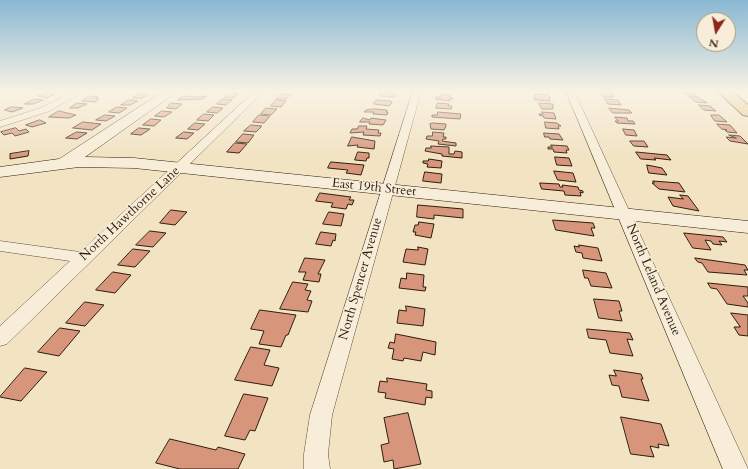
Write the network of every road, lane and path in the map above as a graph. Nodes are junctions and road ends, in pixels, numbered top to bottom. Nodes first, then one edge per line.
1 (36, 113) edge
2 (139, 113) edge
3 (237, 113) edge
4 (411, 113) edge
5 (580, 113) edge
6 (0, 124) edge
7 (65, 163) junction
8 (179, 168) junction
9 (0, 172) edge
10 (388, 189) junction
11 (625, 214) junction
12 (748, 227) edge
13 (0, 246) edge
14 (84, 258) junction
15 (0, 338) edge
16 (317, 469) edge
17 (736, 469) edge

1 - 6 street
2 - 7 street
3 - 8 street, North Hawthorne Lane
4 - 10 street, North Spencer Avenue
5 - 11 street, North Leland Avenue
7 - 8 street, East 19th Street
7 - 9 street, East 19th Street
8 - 10 street, East 19th Street
8 - 14 street, North Hawthorne Lane
10 - 11 street, East 19th Street
10 - 16 street, North Spencer Avenue
11 - 12 street, East 19th Street
11 - 17 street, North Leland Avenue
13 - 14 street
14 - 15 street, North Hawthorne Lane

